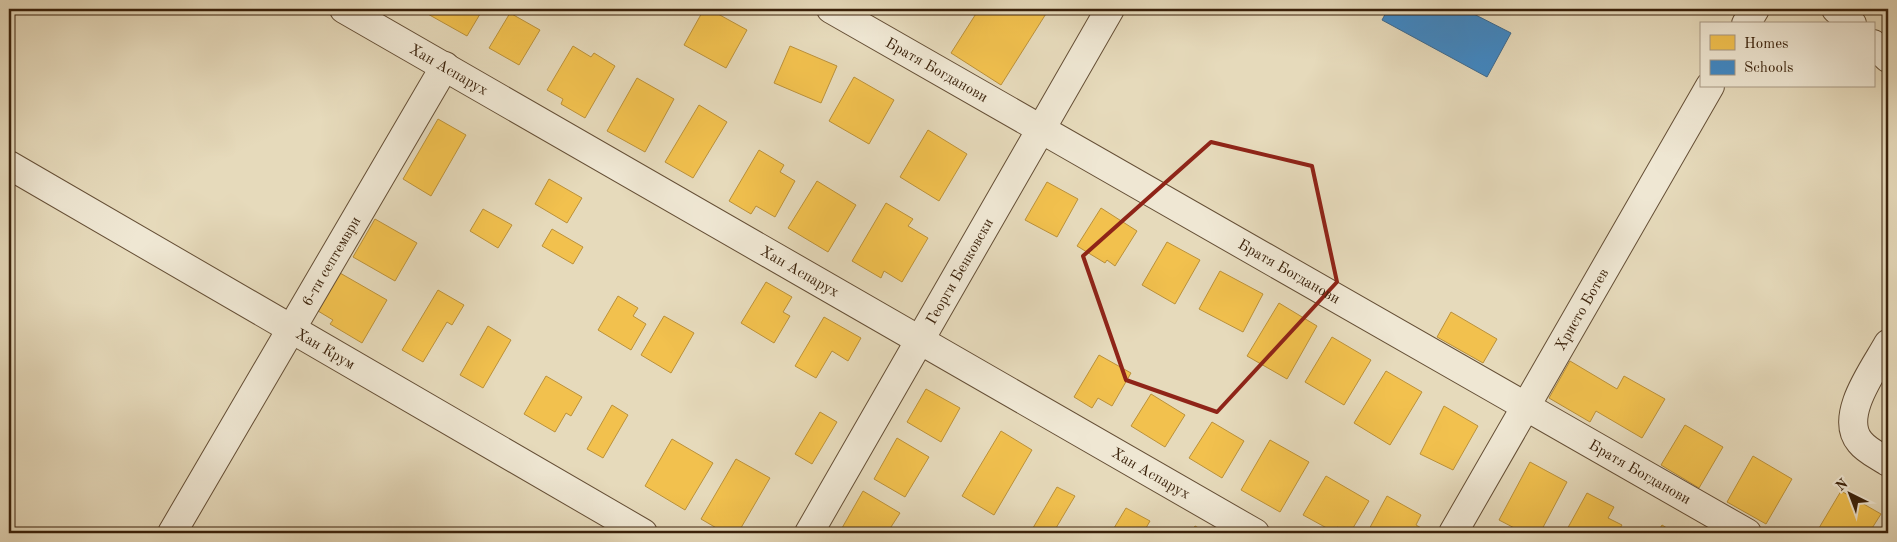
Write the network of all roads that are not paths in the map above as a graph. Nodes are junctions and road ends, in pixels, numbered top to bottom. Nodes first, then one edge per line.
1 (344, 9) edge
2 (831, 9) edge
3 (1110, 9) edge
4 (1755, 9) edge
5 (1836, 9) edge
6 (1747, 22) edge
7 (1850, 22) edge
8 (1874, 45) edge
9 (1888, 58) edge
10 (445, 66) junction
11 (1709, 88) edge
12 (1041, 129) junction
13 (9, 165) edge
14 (291, 329) junction
15 (921, 340) junction
16 (1888, 344) edge
17 (1526, 406) junction
18 (1888, 462) edge
19 (172, 533) edge
20 (643, 533) edge
21 (809, 533) edge
22 (1255, 533) edge
23 (1453, 533) edge
24 (1747, 533) edge

1 - 10 street, Хан Аспарух
2 - 12 street, Братя Богданови
3 - 12 street, Георги Бенковски
4 - 6 street
5 - 7 street
8 - 9 street
10 - 14 street, 6-ти септември
10 - 15 street, Хан Аспарух
11 - 17 street, Христо Ботев
12 - 15 street, Георги Бенковски
12 - 17 street, Братя Богданови
13 - 14 street, Хан Крум
14 - 19 street, 6-ти септември
14 - 20 street, Хан Крум
15 - 21 street, Георги Бенковски
15 - 22 street, Хан Аспарух
16 - 18 street
17 - 23 street, Христо Ботев
17 - 24 street, Братя Богданови

